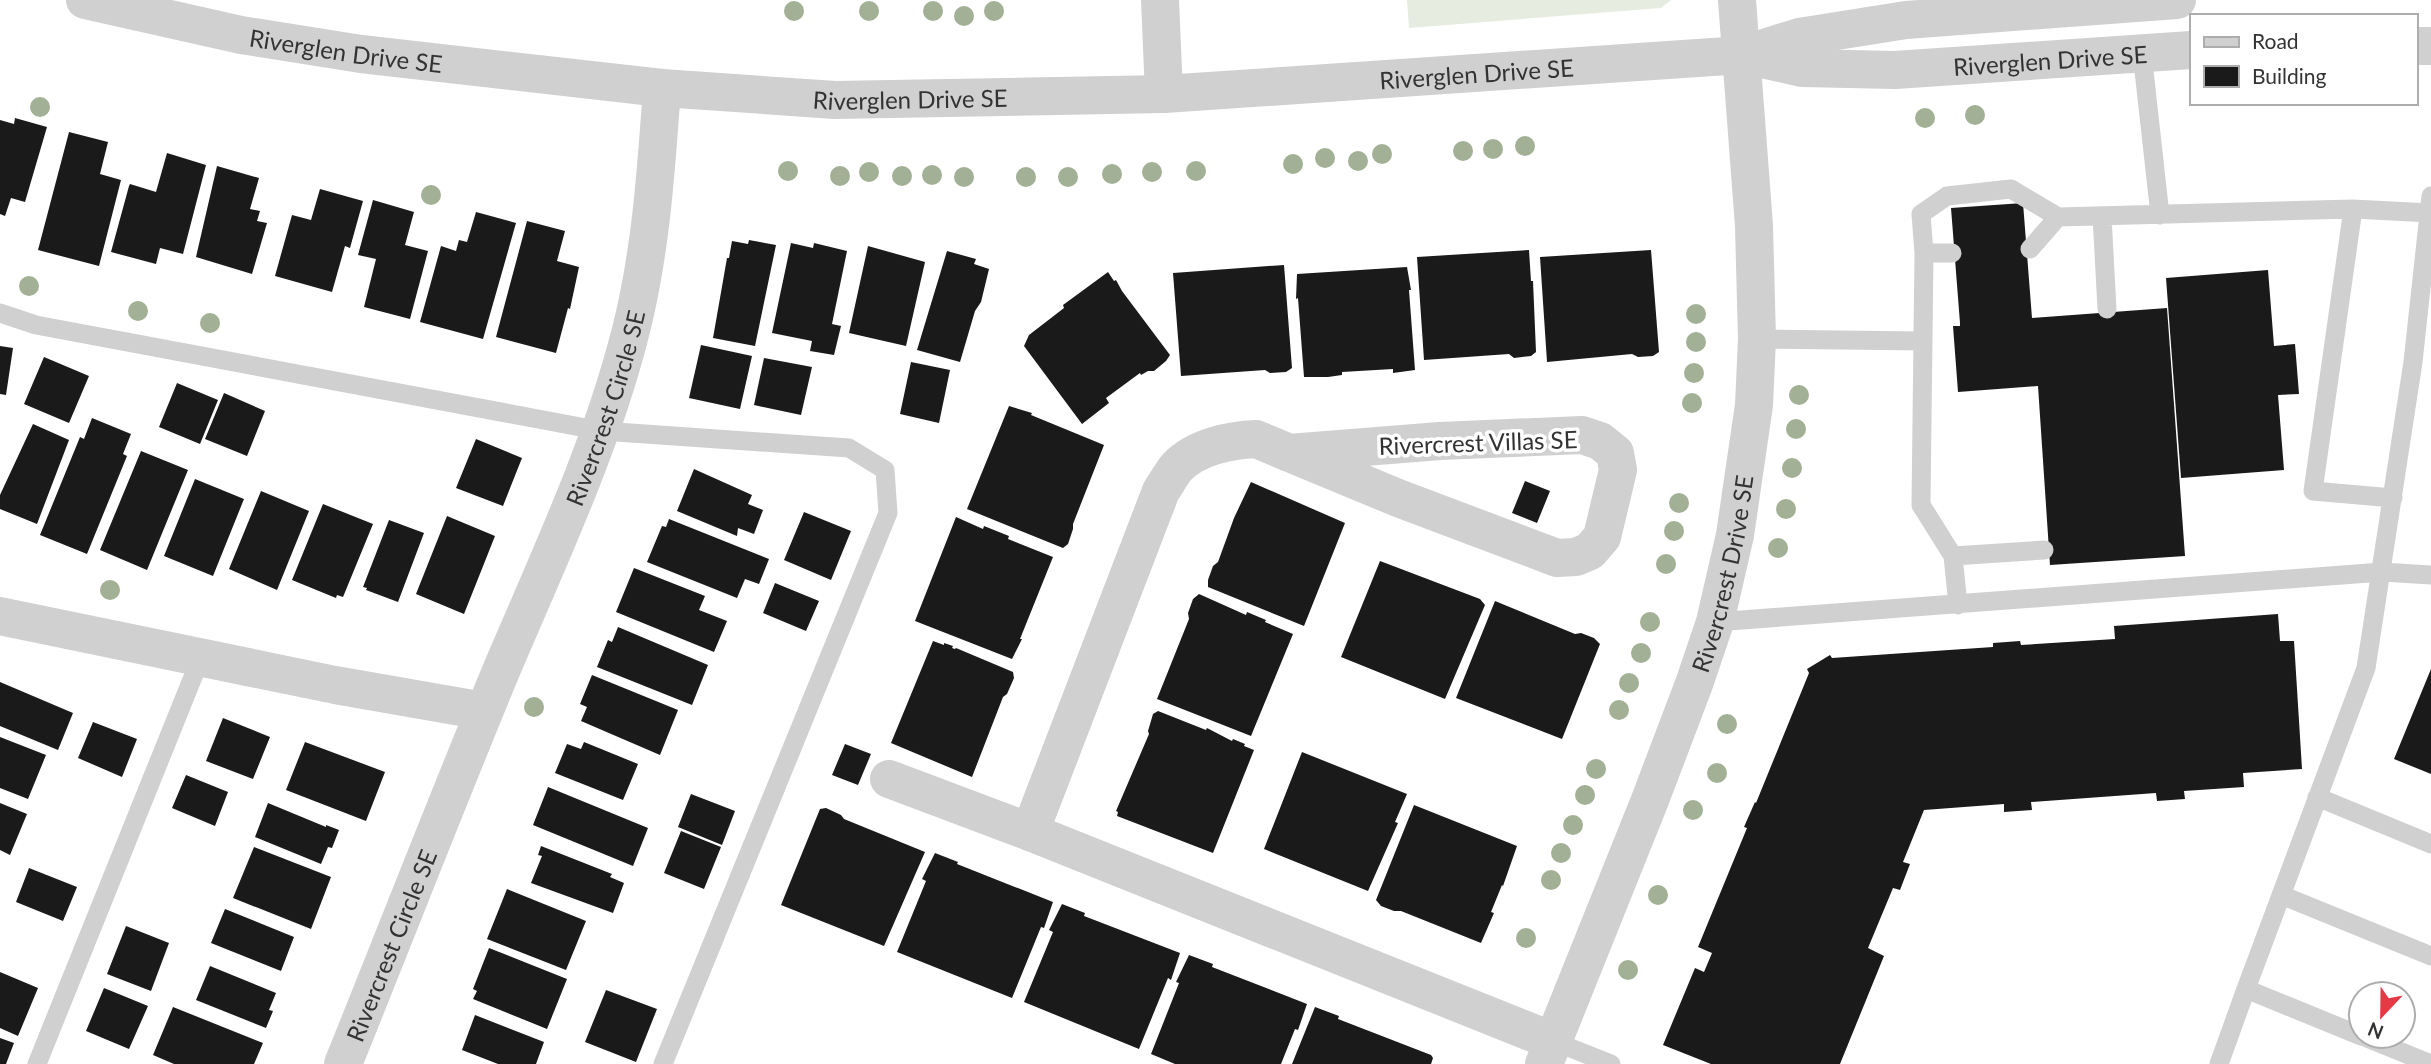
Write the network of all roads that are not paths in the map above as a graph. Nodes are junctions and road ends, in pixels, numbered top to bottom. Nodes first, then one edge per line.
1 (85, 0) edge
2 (1160, 0) edge
3 (1737, 0) edge
4 (2177, 0) edge
5 (2190, 50) edge
6 (2143, 53) junction
7 (1742, 55) junction
8 (662, 88) junction
9 (1164, 94) junction
10 (2431, 196) edge
11 (2353, 209) junction
12 (2431, 213) edge
13 (2160, 215) junction
14 (2102, 216) junction
15 (2058, 217) junction
16 (2030, 249) dead end
17 (1924, 253) junction
18 (1952, 253) dead end
19 (2107, 309) dead end
20 (0, 313) edge
21 (1757, 339) junction
22 (1923, 341) junction
23 (602, 431) junction
24 (1289, 453) junction
25 (2393, 498) junction
26 (2044, 551) dead end
27 (1953, 556) junction
28 (2382, 572) junction
29 (2431, 575) edge
30 (1958, 604) junction
31 (0, 616) edge
32 (1715, 622) junction
33 (201, 657) junction
34 (484, 711) junction
35 (889, 779) dead end
36 (2317, 797) junction
37 (1030, 832) junction
38 (2431, 844) edge
39 (2281, 895) junction
40 (2431, 956) edge
41 (2246, 989) junction
42 (2347, 1030) edge
43 (2396, 1050) edge
44 (1548, 1052) edge
45 (37, 1064) edge
46 (343, 1064) edge
47 (663, 1064) edge
48 (1611, 1064) edge
49 (2219, 1064) edge
50 (2431, 1064) edge

1 - 8 street, Riverglen Drive SE
2 - 9 street
3 - 7 street, Rivercrest Drive SE
4 - 7 street, Riverglen Drive SE
5 - 6 street, Riverglen Drive SE
6 - 7 street, Riverglen Drive SE
6 - 13 lane
7 - 9 street, Riverglen Drive SE
7 - 21 street, Rivercrest Drive SE
8 - 9 street, Riverglen Drive SE
8 - 23 street, Rivercrest Circle SE
10 - 12 lane
11 - 12 lane
11 - 13 lane
11 - 25 lane
12 - 25 lane
13 - 14 lane
14 - 15 lane
14 - 19 lane
15 - 16 lane
15 - 17 lane
17 - 18 lane
17 - 22 lane
20 - 23 lane
21 - 22 lane
21 - 32 street, Rivercrest Drive SE
22 - 27 lane
23 - 34 street, Rivercrest Circle SE
23 - 47 lane
24 - 24 street, Rivercrest Villas SE
24 - 37 street, Rivercrest Villas SE
25 - 28 lane
26 - 27 lane
27 - 30 lane
28 - 29 lane
28 - 30 lane
28 - 36 lane
30 - 32 lane
31 - 33 street
32 - 44 street, Rivercrest Drive SE
33 - 34 street
33 - 45 lane
34 - 46 street, Rivercrest Circle SE
35 - 37 street
36 - 38 lane
36 - 39 lane
37 - 44 street
39 - 40 lane
39 - 41 lane
41 - 42 lane
41 - 49 lane
43 - 50 lane
44 - 48 lane

